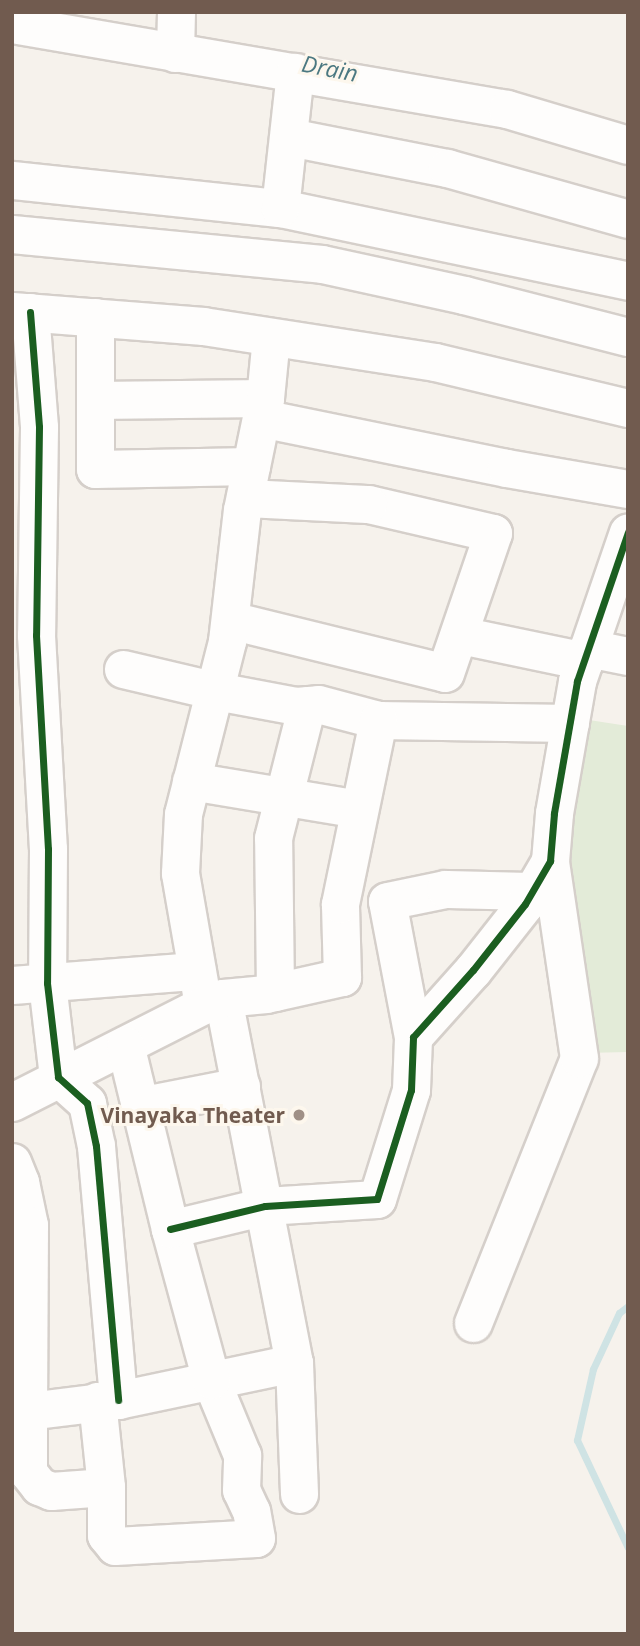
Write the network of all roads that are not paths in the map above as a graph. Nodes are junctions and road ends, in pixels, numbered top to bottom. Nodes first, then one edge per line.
1 (63, 23) edge
2 (12, 24) edge
3 (110, 28) edge
4 (175, 36) edge
5 (295, 72) junction
6 (289, 137) junction
7 (628, 145) edge
8 (12, 180) edge
9 (280, 208) junction
10 (628, 219) edge
11 (12, 234) edge
12 (628, 281) edge
13 (21, 312) edge
14 (95, 317) junction
15 (271, 337) junction
16 (628, 337) edge
17 (95, 400) junction
18 (263, 408) junction
19 (628, 408) edge
20 (248, 482) junction
21 (628, 489) edge
22 (25, 500) edge
23 (628, 532) edge
24 (230, 620) junction
25 (460, 635) junction
26 (586, 655) junction
27 (628, 656) edge
28 (122, 669) dead end
29 (216, 691) junction
30 (307, 705) junction
31 (378, 720) junction
32 (570, 723) junction
33 (191, 781) junction
34 (283, 797) junction
35 (359, 809) junction
36 (541, 876) junction
37 (399, 973) junction
38 (342, 977) junction
39 (29, 984) edge
40 (208, 991) junction
41 (275, 992) junction
42 (413, 1037) junction
43 (125, 1045) junction
44 (58, 1077) junction
45 (241, 1086) junction
46 (12, 1102) edge
47 (139, 1106) junction
48 (12, 1162) edge
49 (265, 1206) junction
50 (170, 1229) junction
51 (473, 1323) dead end
52 (294, 1363) junction
53 (211, 1380) junction
54 (107, 1401) junction
55 (28, 1411) junction
56 (19, 1448) edge
57 (106, 1487) junction
58 (299, 1494) dead end

1 - 2 street
1 - 3 street
3 - 4 street
4 - 5 street
5 - 6 street
5 - 7 street
6 - 9 street
6 - 10 street
8 - 9 street
9 - 12 street
11 - 16 street
13 - 14 street
13 - 22 street
14 - 15 street
14 - 17 street
15 - 18 street
15 - 19 street
17 - 18 street
17 - 20 street
18 - 20 street
18 - 21 street
20 - 24 street
20 - 25 street
22 - 39 street
23 - 26 street
24 - 25 street
24 - 29 street
25 - 26 street
26 - 27 street
26 - 32 street
28 - 29 street
29 - 30 street
29 - 33 street
30 - 31 street
30 - 34 street
31 - 32 street
31 - 35 street
32 - 36 street
33 - 34 street
33 - 40 street
34 - 35 street
34 - 41 street
35 - 38 street
36 - 37 street
36 - 42 street
36 - 51 street
37 - 38 street
37 - 42 street
38 - 41 street
39 - 40 street
39 - 44 street
40 - 41 street
40 - 43 street
40 - 45 street
42 - 49 street
43 - 44 street
43 - 47 street
44 - 46 street
44 - 54 street
45 - 47 street
45 - 49 street
47 - 50 street
48 - 55 street
49 - 50 street
49 - 52 street
50 - 53 street
52 - 53 street
52 - 58 street
53 - 54 street
53 - 57 street
54 - 55 street
54 - 57 street
55 - 56 street
56 - 57 street

